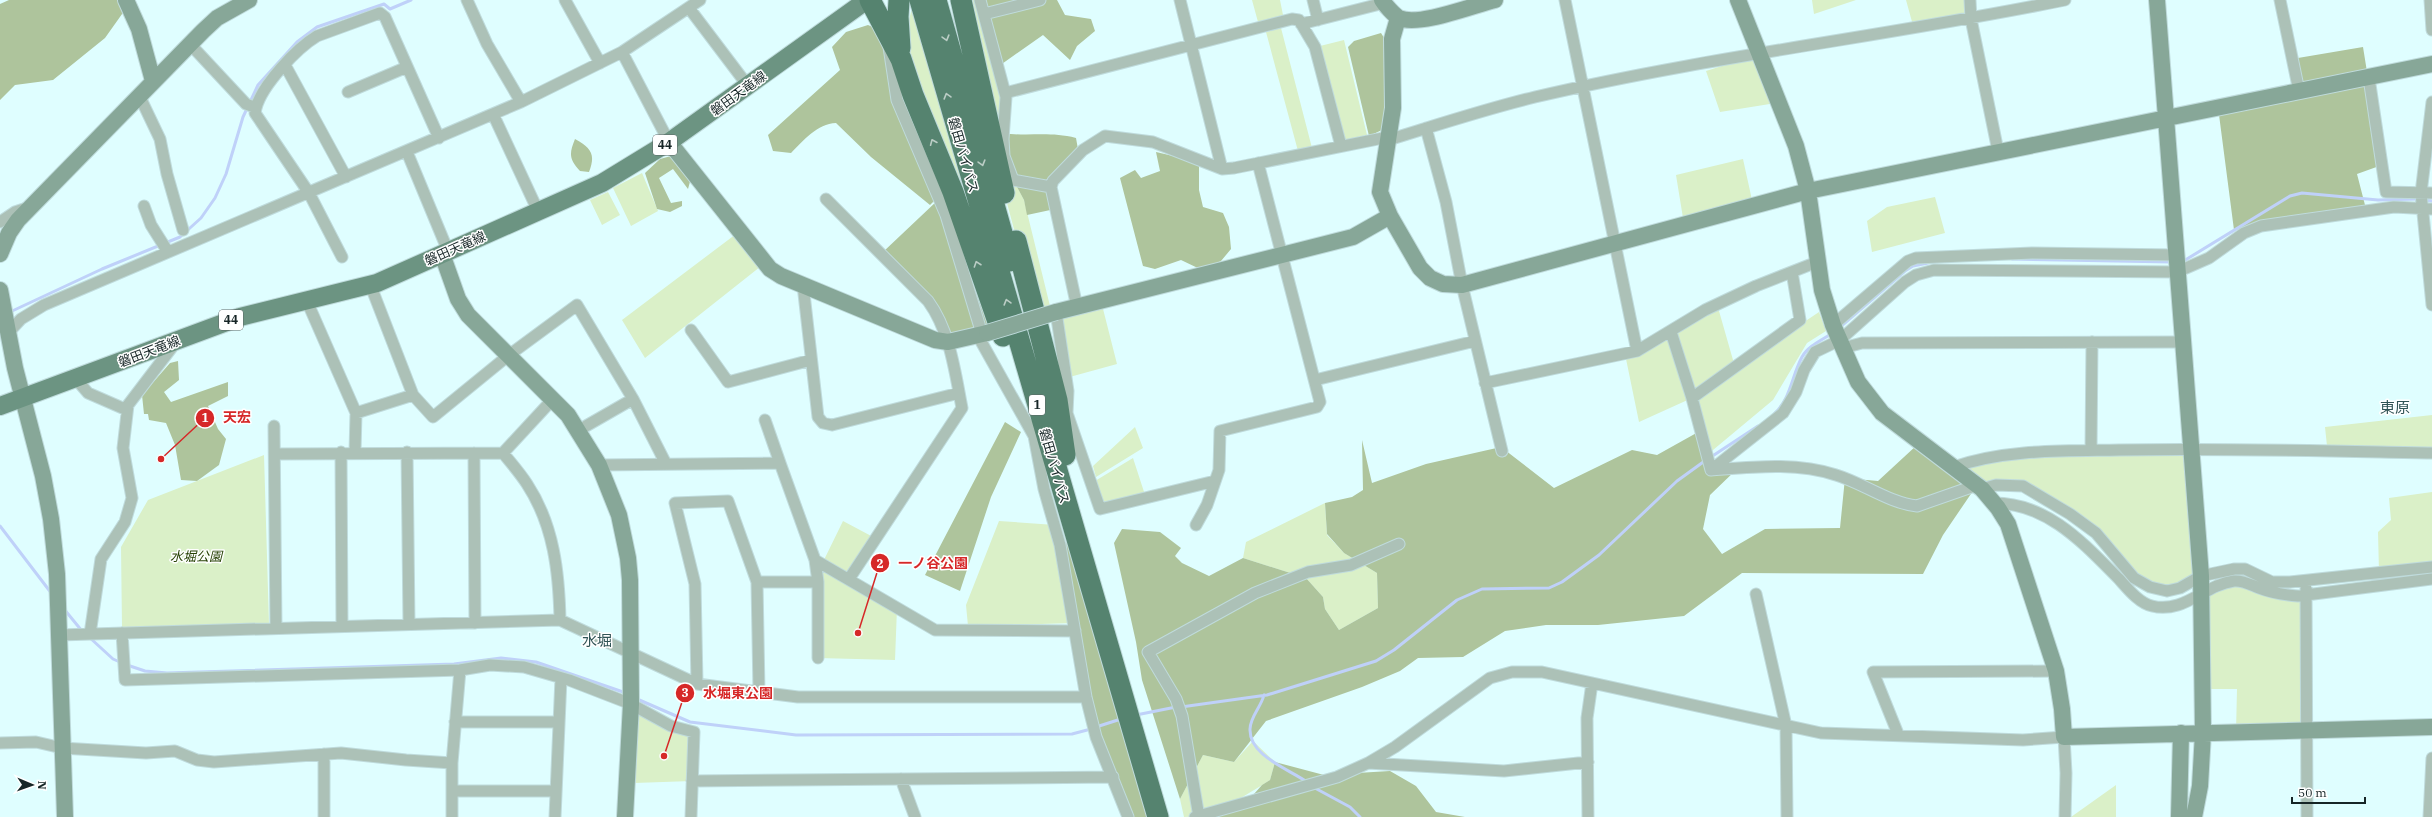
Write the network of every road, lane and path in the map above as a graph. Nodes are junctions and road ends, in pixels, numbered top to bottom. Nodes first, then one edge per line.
1 (126, 0) edge
2 (250, 0) edge
3 (467, 0) edge
4 (565, 0) edge
5 (700, 0) edge
6 (868, 0) edge
7 (899, 0) edge
8 (920, 0) edge
9 (936, 0) edge
10 (962, 0) edge
11 (980, 0) edge
12 (1040, 0) edge
13 (1180, 0) edge
14 (1313, 0) edge
15 (1496, 0) edge
16 (1565, 0) edge
17 (1738, 0) edge
18 (1970, 0) edge
19 (2065, 0) edge
20 (2157, 0) edge
21 (2280, 0) edge
22 (2430, 0) edge
23 (1383, 1) edge
24 (1474, 2) edge
25 (689, 8) junction
26 (984, 14) junction
27 (1398, 18) junction
28 (1971, 19) junction
29 (1318, 20) junction
30 (1301, 24) junction
31 (2432, 30) edge
32 (889, 34) junction
33 (190, 44) junction
34 (1191, 45) junction
35 (622, 52) junction
36 (1760, 54) junction
37 (901, 59) junction
38 (600, 63) junction
39 (2432, 64) edge
40 (285, 65) junction
41 (407, 67) junction
42 (2369, 78) junction
43 (154, 80) junction
44 (748, 86) junction
45 (1583, 87) junction
46 (2299, 91) junction
47 (348, 92) dead end
48 (1005, 93) junction
49 (139, 95) junction
50 (522, 102) junction
51 (2432, 102) edge
52 (256, 108) junction
53 (493, 114) junction
54 (2165, 118) junction
55 (1426, 128) junction
56 (439, 138) junction
57 (1388, 138) junction
58 (669, 142) junction
59 (1341, 146) junction
60 (1998, 151) junction
61 (407, 152) junction
62 (1258, 163) junction
63 (1222, 168) junction
64 (346, 177) junction
65 (1050, 187) junction
66 (1808, 191) junction
67 (309, 193) junction
68 (2427, 193) edge
69 (826, 199) dead end
70 (32, 206) junction
71 (144, 206) dead end
72 (2427, 208) edge
73 (538, 211) junction
74 (1390, 216) junction
75 (0, 222) edge
76 (183, 230) dead end
77 (1615, 244) junction
78 (168, 252) junction
79 (445, 253) junction
80 (0, 254) edge
81 (2176, 255) junction
82 (1282, 256) junction
83 (342, 257) dead end
84 (1817, 262) junction
85 (1792, 272) junction
86 (2178, 272) junction
87 (370, 284) junction
88 (803, 285) junction
89 (1462, 285) junction
90 (0, 290) edge
91 (306, 299) junction
92 (2432, 305) edge
93 (1077, 306) junction
94 (1056, 312) junction
95 (1833, 325) junction
96 (691, 330) dead end
97 (1671, 332) junction
98 (8, 333) junction
99 (982, 334) junction
100 (1475, 341) junction
101 (173, 342) junction
102 (948, 342) junction
103 (2092, 342) junction
104 (2183, 342) junction
105 (1841, 344) junction
106 (1637, 352) junction
107 (509, 355) junction
108 (811, 360) junction
109 (76, 379) junction
110 (1315, 380) junction
111 (1485, 383) junction
112 (959, 393) junction
113 (413, 395) junction
114 (24, 398) junction
115 (1692, 398) junction
116 (553, 399) junction
117 (633, 399) junction
118 (0, 406) edge
119 (127, 410) junction
120 (356, 413) junction
121 (765, 420) dead end
122 (274, 426) dead end
123 (586, 426) dead end
124 (2192, 448) junction
125 (2091, 450) junction
126 (1502, 451) dead end
127 (341, 452) junction
128 (355, 452) junction
129 (407, 452) junction
130 (474, 453) junction
131 (503, 453) junction
132 (2432, 453) edge
133 (274, 454) junction
134 (1059, 456) junction
135 (780, 463) junction
136 (666, 464) junction
137 (599, 466) junction
138 (1954, 467) junction
139 (1711, 470) junction
140 (1215, 481) junction
141 (1980, 487) junction
142 (1994, 503) junction
143 (1196, 525) dead end
144 (1399, 544) dead end
145 (815, 560) junction
146 (2432, 567) edge
147 (2200, 576) junction
148 (849, 579) junction
149 (2432, 579) edge
150 (2306, 580) junction
151 (757, 582) junction
152 (818, 582) junction
153 (1756, 594) dead end
154 (2306, 595) junction
155 (2201, 596) junction
156 (560, 620) junction
157 (475, 622) junction
158 (409, 624) junction
159 (342, 626) junction
160 (276, 628) junction
161 (1075, 631) junction
162 (122, 633) junction
163 (90, 634) junction
164 (59, 635) junction
165 (631, 654) junction
166 (818, 658) dead end
167 (460, 670) junction
168 (2056, 671) junction
169 (561, 678) junction
170 (1592, 683) junction
171 (697, 684) junction
172 (758, 692) junction
173 (1086, 696) junction
174 (631, 697) junction
175 (455, 722) junction
176 (559, 722) junction
177 (1786, 726) junction
178 (2432, 726) edge
179 (2307, 729) junction
180 (2181, 733) junction
181 (2203, 733) junction
182 (1898, 734) junction
183 (2064, 737) junction
184 (0, 743) edge
185 (62, 748) junction
186 (324, 754) junction
187 (2432, 758) edge
188 (1588, 762) junction
189 (452, 763) junction
190 (1368, 763) junction
191 (1113, 777) junction
192 (901, 779) junction
193 (692, 781) junction
194 (452, 791) junction
195 (556, 791) junction
196 (1163, 812) edge
197 (65, 817) edge
198 (324, 817) edge
199 (452, 817) edge
200 (555, 817) edge
201 (625, 817) edge
202 (691, 817) edge
203 (915, 817) edge
204 (1128, 817) edge
205 (1198, 817) edge
206 (1588, 817) edge
207 (1787, 817) edge
208 (2065, 817) edge
209 (2179, 817) edge
210 (2194, 817) edge
211 (2307, 817) edge
212 (2428, 817) edge

1 - 43 street
2 - 33 street
3 - 50 street
4 - 38 street
5 - 25 street
6 - 32 highway
6 - 44 main road, 磐田天竜線 / 44
7 - 37 highway
134 -> 8 highway, 磐田バイパス / 1
9 -> 134 highway, 磐田バイパス / 1
10 - 134 highway, 1
11 - 26 street
12 - 26 street
13 - 34 street
14 - 29 street
15 - 24 street
16 - 45 street
17 - 36 street
18 - 28 street
19 - 28 street
20 - 54 street
21 - 46 street
22 - 31 street
23 - 27 street
23 - 29 street
24 - 27 street
25 - 35 street
25 - 44 street
26 - 48 street
27 - 57 street
28 - 36 street
28 - 60 street
29 - 30 street
30 - 34 street
30 - 59 street
32 - 37 highway
32 - 99 street
33 - 43 street
33 - 52 street
34 - 48 street
34 - 63 street
35 - 38 street
35 - 58 street
36 - 45 street
36 - 66 street
134 -> 37 highway
38 - 50 street
39 - 42 street
40 - 41 street
40 - 52 street
40 - 64 street
41 - 47 street
41 - 56 street
42 - 46 street
42 - 68 street
43 - 49 street
44 - 58 main road, 磐田天竜線 / 44
45 - 55 street
45 - 77 street
46 - 54 street
48 - 65 street
49 - 70 street
49 - 76 street
50 - 53 street
51 - 68 street
52 - 67 street
53 - 56 street
53 - 73 street
54 - 60 street
54 - 81 street
55 - 57 street
55 - 89 street
56 - 61 street
57 - 59 street
57 - 74 street
58 - 73 main road, 磐田天竜線 / 44
58 - 88 street
59 - 62 street
60 - 66 street
61 - 64 street
61 - 79 street
62 - 63 street
62 - 82 street
63 - 65 street
64 - 67 street
65 - 93 street
66 - 77 street
66 - 84 street
67 - 78 street
67 - 83 street
68 - 72 street
69 - 102 street
70 - 75 street
70 - 80 street
71 - 78 street
72 - 86 street
72 - 92 street
73 - 79 main road, 磐田天竜線 / 44
74 - 82 street
74 - 89 street
77 - 89 street
77 - 106 street
78 - 98 street
79 - 87 main road, 磐田天竜線 / 44
79 - 107 street
81 - 86 street
81 - 95 street
82 - 93 street
82 - 110 street
84 - 85 street
84 - 95 street
85 - 97 street
85 - 115 street
86 - 104 street
86 - 105 street
87 - 91 main road, 磐田天竜線 / 44
87 - 113 street
88 - 102 street
88 - 108 street
89 - 100 street
90 - 98 street
91 - 101 main road, 磐田天竜線 / 44
91 - 120 street
93 - 94 street
94 - 99 street, bridge
94 - 140 street
95 - 105 street
96 - 108 street
97 - 106 street
97 - 115 street
98 - 114 street
99 - 102 street
99 - 161 street
100 - 110 street
100 - 111 street
101 - 109 main road, 磐田天竜線 / 44
101 - 119 street
102 - 112 street
103 - 104 street
103 - 105 street
103 - 125 street
104 - 124 street
105 - 138 street
105 - 139 street
106 - 111 street
107 - 113 street
107 - 116 street
107 - 117 street
108 - 112 street
109 - 114 main road, 磐田天竜線 / 44
109 - 119 street
110 - 140 street
111 - 126 street
112 - 148 street
113 - 120 street
114 - 118 main road, 磐田天竜線 / 44
114 - 164 street
115 - 139 street
116 - 131 street
116 - 137 street
117 - 123 street
117 - 136 street
119 - 163 street
120 - 128 street
121 - 135 street
122 - 133 street
124 - 125 street
124 - 132 street
124 - 147 street
125 - 138 street
127 - 128 street
127 - 133 street
127 - 159 street
128 - 129 street
129 - 130 street
129 - 158 street
130 - 131 street
130 - 157 street
131 - 156 street
133 - 160 street
134 - 196 highway, 磐田バイパス / 1
135 - 136 street
135 - 145 street
136 - 137 street
137 - 165 street
138 - 141 street
139 - 141 street
140 - 143 street
141 - 142 street
141 - 147 street
142 - 155 street
142 - 168 street
144 - 205 street
145 - 148 street
145 - 152 street
146 - 150 street
147 - 150 street
147 - 155 street
148 - 161 street
149 - 154 street
150 - 154 street
151 - 152 street
151 - 171 street
151 - 172 street
152 - 166 street
153 - 177 street
154 - 155 street
154 - 179 street
155 - 181 street
156 - 157 street
156 - 165 street
157 - 158 street
158 - 159 street
159 - 160 street
160 - 162 street
161 - 173 street
162 - 163 street
162 - 167 street
163 - 164 street
164 - 185 street
165 - 171 street
165 - 174 street
167 - 169 street
167 - 175 street
168 - 182 street
168 - 183 street
169 - 174 street
169 - 176 street
170 - 177 street
170 - 188 street
170 - 190 street
171 - 172 street
172 - 173 street
173 - 191 street
174 - 193 street
174 - 201 street
175 - 176 street
175 - 189 street
176 - 195 street
177 - 182 street
177 - 207 street
178 - 179 street
179 - 181 street
179 - 211 street
180 - 181 street
180 - 183 street
180 - 209 street
181 - 210 street
182 - 183 street
183 - 208 street
184 - 185 street
185 - 186 street
185 - 197 street
186 - 189 street
186 - 198 street
187 - 212 street
188 - 190 street
188 - 206 street
189 - 194 street
190 - 205 street
191 - 192 street
191 - 204 street
192 - 193 street
192 - 203 street
193 - 202 street
194 - 195 street
194 - 199 street
195 - 200 street

